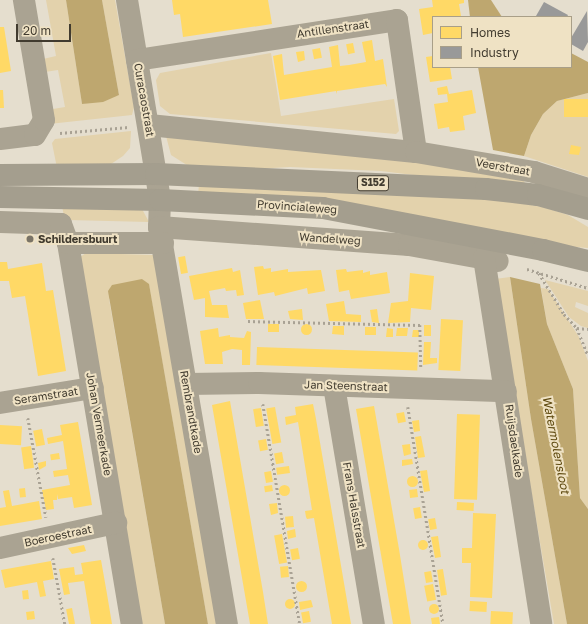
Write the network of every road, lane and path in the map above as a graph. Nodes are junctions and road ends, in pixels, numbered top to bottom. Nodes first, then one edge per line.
1 (24, 0) edge
2 (127, 0) edge
3 (137, 60) junction
4 (149, 125) junction
5 (35, 135) junction
6 (0, 139) edge
7 (416, 152) junction
8 (156, 174) junction
9 (0, 175) edge
10 (588, 189) edge
11 (0, 197) edge
12 (160, 200) junction
13 (588, 209) edge
14 (0, 222) edge
15 (65, 234) junction
16 (161, 235) junction
17 (492, 260) joint
18 (588, 261) edge
19 (588, 288) edge
20 (248, 321) dead end
21 (577, 328) junction
22 (588, 329) edge
23 (588, 355) edge
24 (259, 383) junction
25 (187, 384) junction
26 (334, 386) junction
27 (93, 388) junction
28 (413, 388) junction
29 (506, 391) junction
30 (24, 400) junction
31 (0, 403) edge
32 (116, 523) junction
33 (50, 538) junction
34 (0, 548) edge
35 (65, 624) edge
36 (132, 624) edge
37 (227, 624) edge
38 (300, 624) edge
39 (374, 624) edge
40 (444, 624) edge
41 (541, 624) edge

1 - 5 street
2 - 3 street, Curacaostraat
3 - 4 street, Curacaostraat
3 - 7 street, Antillenstraat
4 - 5 path
4 - 7 street
4 - 8 street, Curacaostraat
5 - 6 street
7 - 10 street, Veerstraat
8 - 9 main road, S152
8 - 12 street, Curacaostraat
8 - 13 main road, S152
11 - 12 main road, Provincialeweg
12 - 16 street, Rembrandtkade
12 - 18 main road, Provincialeweg
14 - 15 street, Wandelweg
15 - 16 street, Wandelweg
15 - 27 street, Johan Vermeerkade
16 - 17 street, Wandelweg
16 - 25 street, Rembrandtkade
17 - 29 street, Ruijsdaelkade
19 - 21 path
20 - 28 path
21 - 22 path
21 - 23 path
24 - 25 street, Jan Steenstraat
24 - 26 street, Jan Steenstraat
24 - 38 path
25 - 37 street, Rembrandtkade
26 - 28 street, Jan Steenstraat
26 - 39 street, Frans Halsstraat
27 - 30 street, Seramstraat
27 - 32 street, Johan Vermeerkade
28 - 29 street, Jan Steenstraat
28 - 40 path
29 - 41 street, Ruijsdaelkade
30 - 31 street, Seramstraat
30 - 33 path
32 - 33 street, Boeroestraat
32 - 36 street, Johan Vermeerkade
33 - 34 street, Boeroestraat
33 - 35 path

